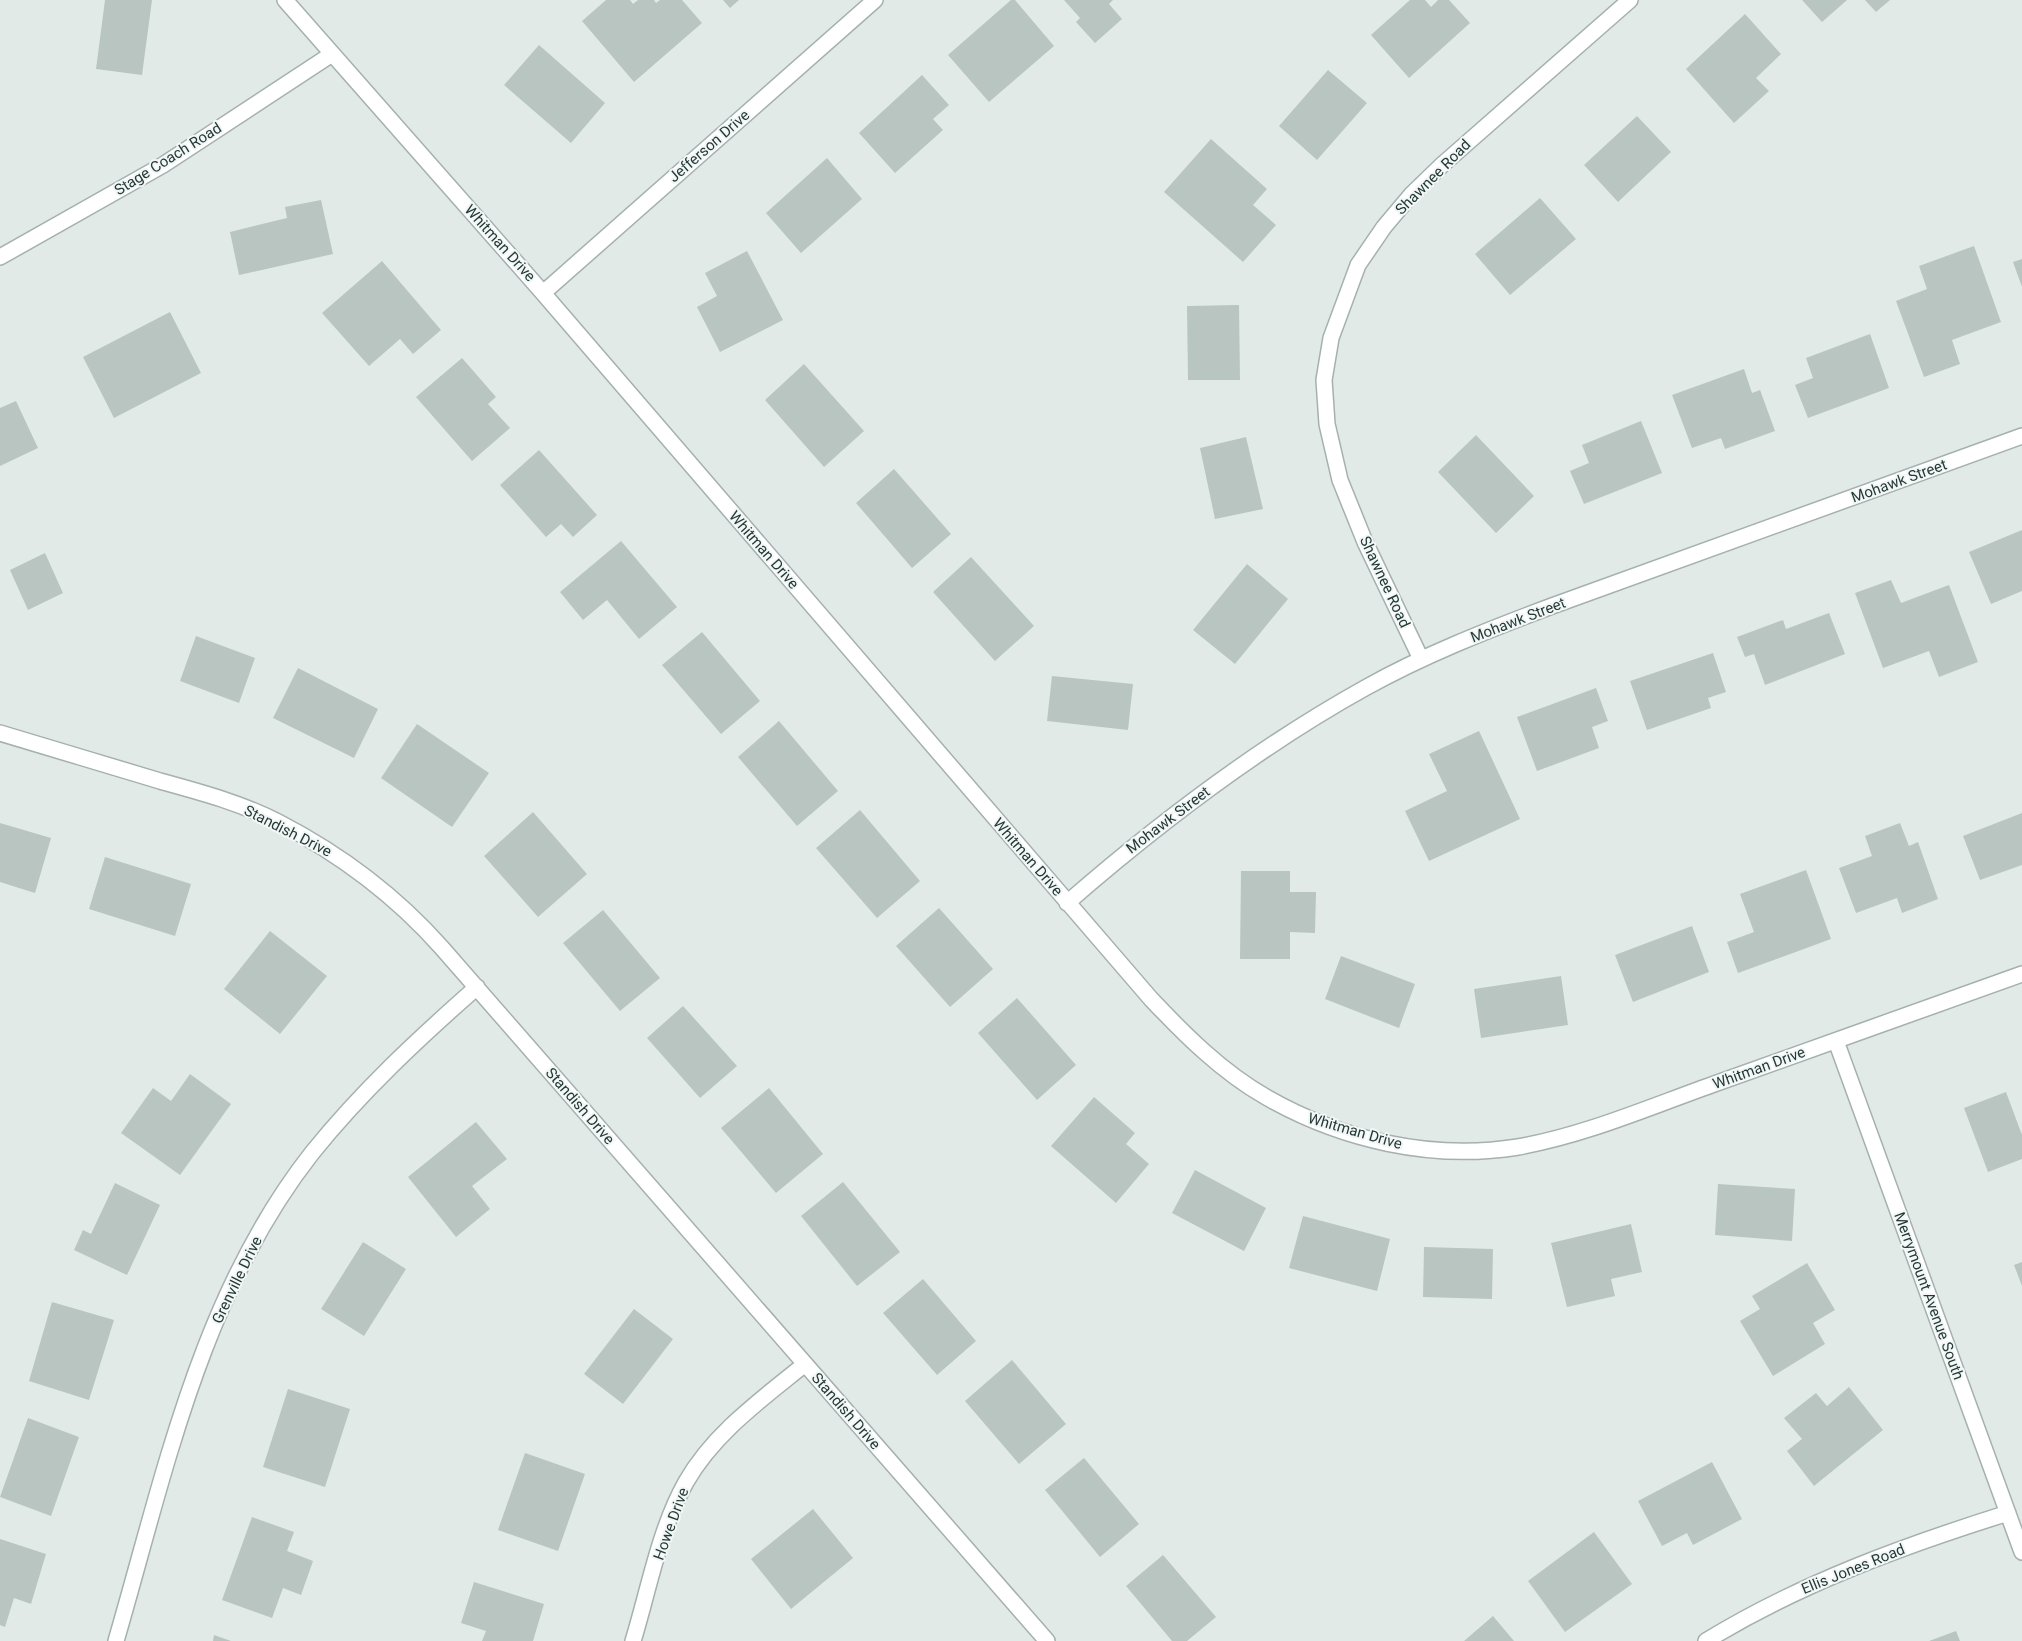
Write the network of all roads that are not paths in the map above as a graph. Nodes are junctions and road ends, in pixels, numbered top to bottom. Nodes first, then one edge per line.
1 (285, 0) edge
2 (875, 0) edge
3 (1630, 0) edge
4 (332, 54) junction
5 (0, 257) edge
6 (544, 293) junction
7 (2022, 436) edge
8 (1421, 659) junction
9 (0, 734) edge
10 (1067, 903) junction
11 (2022, 974) edge
12 (476, 987) junction
13 (1836, 1040) junction
14 (805, 1364) junction
15 (2008, 1513) junction
16 (2022, 1552) edge
17 (116, 1641) edge
18 (633, 1641) edge
19 (1047, 1641) edge
20 (1706, 1641) edge

1 - 4 street, Whitman Drive
2 - 6 street, Jefferson Drive
3 - 8 street, Shawnee Road
4 - 5 street, Stage Coach Road
4 - 6 street, Whitman Drive
6 - 10 street, Whitman Drive
7 - 8 street, Mohawk Street
8 - 10 street, Mohawk Street
9 - 12 street, Standish Drive
10 - 13 street, Whitman Drive
11 - 13 street, Whitman Drive
12 - 14 street, Standish Drive
12 - 17 street, Grenville Drive
13 - 15 street, Merrymount Avenue South
14 - 18 street, Howe Drive
14 - 19 street, Standish Drive
15 - 16 street, Merrymount Avenue South
15 - 20 street, Ellis Jones Road

